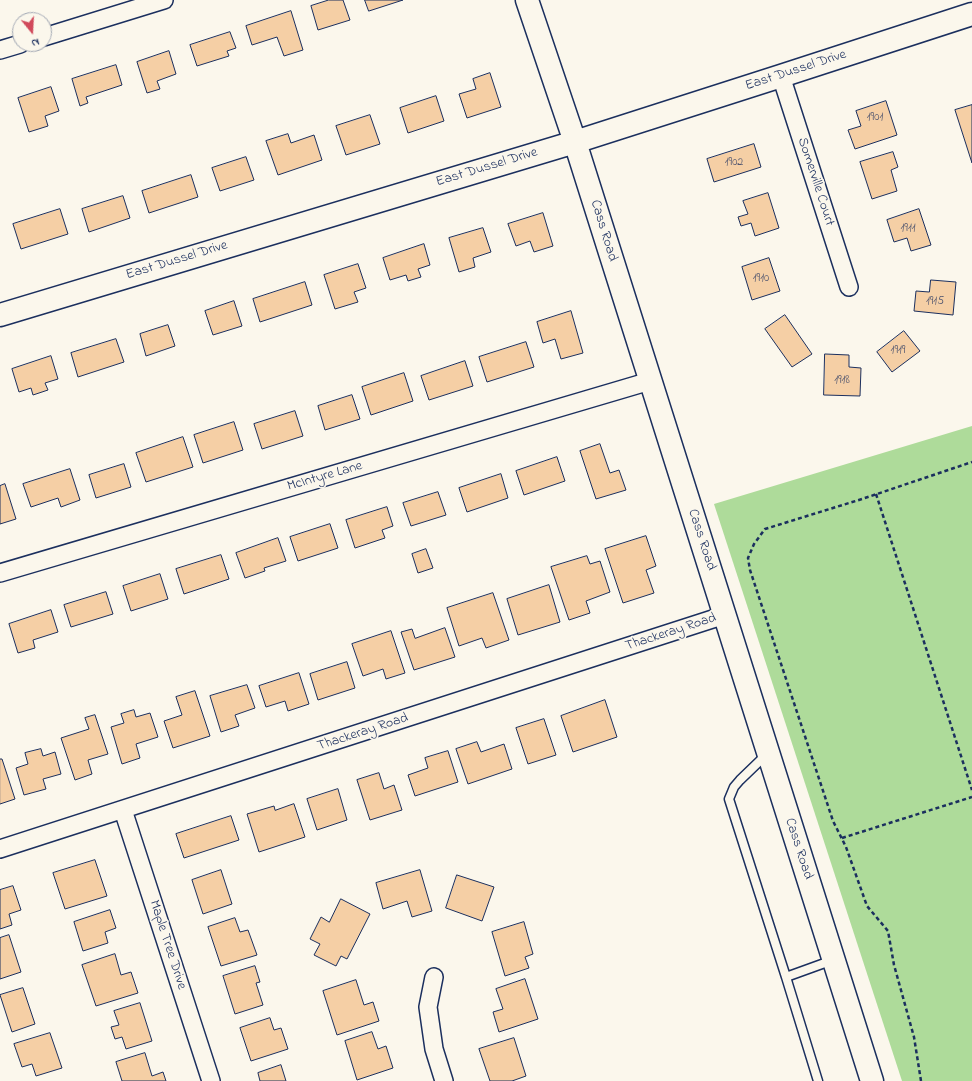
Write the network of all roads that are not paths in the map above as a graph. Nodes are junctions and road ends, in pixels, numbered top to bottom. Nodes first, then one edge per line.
1 (164, 0) edge
2 (527, 0) edge
3 (972, 14) edge
4 (52, 34) edge
5 (12, 46) edge
6 (0, 50) edge
7 (781, 76) junction
8 (575, 142) junction
9 (849, 287) dead end
10 (0, 315) edge
11 (650, 381) junction
12 (0, 574) edge
13 (725, 615) junction
14 (767, 754) junction
15 (123, 810) junction
16 (0, 849) edge
17 (834, 960) junction
18 (434, 977) dead end
19 (786, 977) junction
20 (211, 1081) edge
21 (444, 1081) edge
22 (818, 1081) edge
23 (872, 1081) edge

1 - 4 street
2 - 8 street, Cass Road
3 - 7 street, East Dussel Drive
5 - 6 street
7 - 8 street, East Dussel Drive
7 - 9 street, Somerville Court
8 - 10 street, East Dussel Drive
8 - 11 street, Cass Road
11 - 12 street, McIntyre Lane
11 - 13 street, Cass Road
13 - 14 street, Cass Road
13 - 15 street, Thackeray Road
14 - 17 street, Cass Road
14 - 19 lane
15 - 16 street, Thackeray Road
15 - 20 street, Maple Tree Drive
17 - 19 lane
17 - 23 street, Cass Road
18 - 21 street
19 - 22 lane

